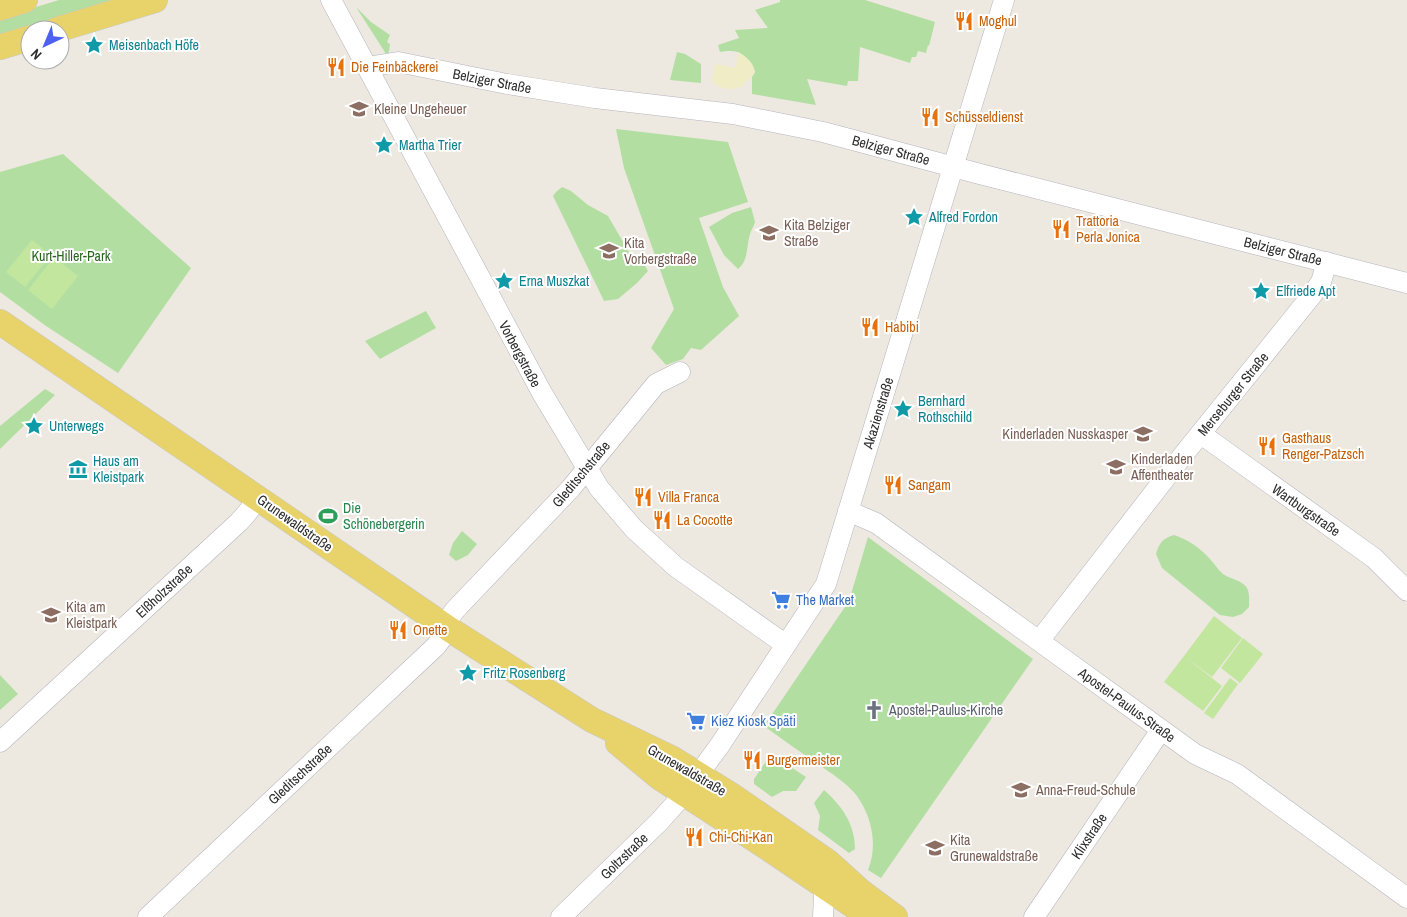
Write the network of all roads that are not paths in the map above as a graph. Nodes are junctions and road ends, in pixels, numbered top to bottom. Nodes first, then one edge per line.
1 (25, 0) edge
2 (155, 0) edge
3 (331, 0) edge
4 (1004, 0) edge
5 (0, 8) edge
6 (70, 26) edge
7 (20, 41) edge
8 (0, 47) edge
9 (367, 67) junction
10 (953, 167) junction
11 (1327, 262) junction
12 (1407, 283) edge
13 (0, 322) edge
14 (680, 372) dead end
15 (1200, 434) junction
16 (586, 469) junction
17 (258, 498) junction
18 (848, 511) junction
19 (1407, 591) edge
20 (447, 627) junction
21 (1039, 641) junction
22 (786, 645) junction
23 (1162, 730) junction
24 (0, 742) edge
25 (691, 784) junction
26 (771, 836) junction
27 (822, 885) junction
28 (1407, 898) edge
29 (148, 917) edge
30 (561, 917) edge
31 (823, 917) edge
32 (869, 917) edge
33 (895, 917) edge
34 (1034, 917) edge

1 - 5 main road
2 - 6 main road
3 - 9 street, Vorbergstraße
4 - 10 street, Akazienstraße
7 - 8 main road
9 - 10 street, Belziger Straße
9 - 16 street, Vorbergstraße
10 - 11 street, Belziger Straße
10 - 18 street, Akazienstraße
11 - 12 street, Belziger Straße
11 - 15 street, Merseburger Straße
13 - 17 main road, Grunewaldstraße
14 - 16 street, Gleditschstraße
15 - 19 street, Wartburgstraße
15 - 21 street, Merseburger Straße
16 - 20 street, Gleditschstraße
16 - 22 street, Vorbergstraße
17 - 20 main road, Grunewaldstraße
17 - 24 street, Elßholzstraße
18 - 21 street, Apostel-Paulus-Straße
18 - 22 street, Akazienstraße
20 - 25 main road, Grunewaldstraße
20 - 29 street, Gleditschstraße
21 - 23 street, Apostel-Paulus-Straße
22 - 25 street, Akazienstraße
23 - 28 street, Apostel-Paulus-Straße
23 - 34 street, Klixstraße
25 - 26 main road, Grunewaldstraße
25 - 30 street, Goltzstraße
26 - 27 main road, Grunewaldstraße
26 - 33 main road, Grunewaldstraße
27 - 31 street
27 - 32 main road, Grunewaldstraße

